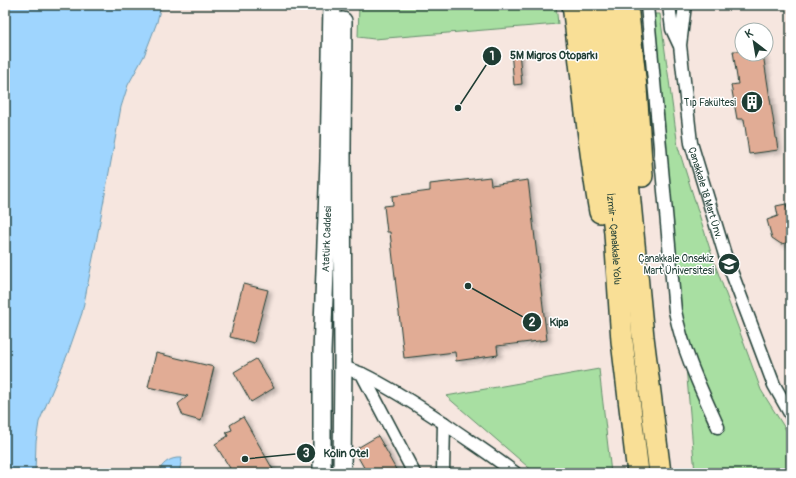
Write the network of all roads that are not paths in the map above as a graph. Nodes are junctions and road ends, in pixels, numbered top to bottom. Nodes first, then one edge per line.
1 (332, 5) edge
2 (343, 5) edge
3 (573, 5) edge
4 (593, 5) edge
5 (611, 5) edge
6 (627, 5) edge
7 (648, 5) edge
8 (669, 5) edge
9 (685, 5) edge
10 (680, 45) junction
11 (337, 56) junction
12 (624, 230) junction
13 (643, 337) junction
14 (622, 340) junction
15 (343, 367) junction
16 (322, 368) junction
17 (362, 374) junction
18 (791, 415) edge
19 (444, 423) junction
20 (718, 427) dead end
21 (342, 467) edge
22 (322, 469) edge
23 (414, 473) edge
24 (445, 473) edge
25 (515, 473) edge
26 (638, 473) edge
27 (660, 473) edge

1 - 11 main road, Atatürk Caddesi
2 - 11 main road, Atatürk Caddesi
3 - 14 highway
4 - 12 highway, İzmir - Çanakkale Yolu
5 - 12 highway, İzmir - Çanakkale Yolu
6 - 13 highway
7 - 20 street
8 - 10 street
9 - 10 street, Çanakkale 18 Mart Ünv.
10 - 18 street, Çanakkale 18 Mart Ünv.
11 - 15 main road, Atatürk Caddesi
11 - 16 main road, Atatürk Caddesi
12 - 13 highway, İzmir - Çanakkale Yolu
12 - 14 highway, İzmir - Çanakkale Yolu
13 - 27 highway
14 - 26 highway, İzmir - Çanakkale Yolu
15 - 16 main road
15 - 17 street
15 - 21 main road, Atatürk Caddesi
16 - 22 main road, Atatürk Caddesi
17 - 19 street
17 - 23 street
19 - 24 street
19 - 25 street
21 - 22 main road

